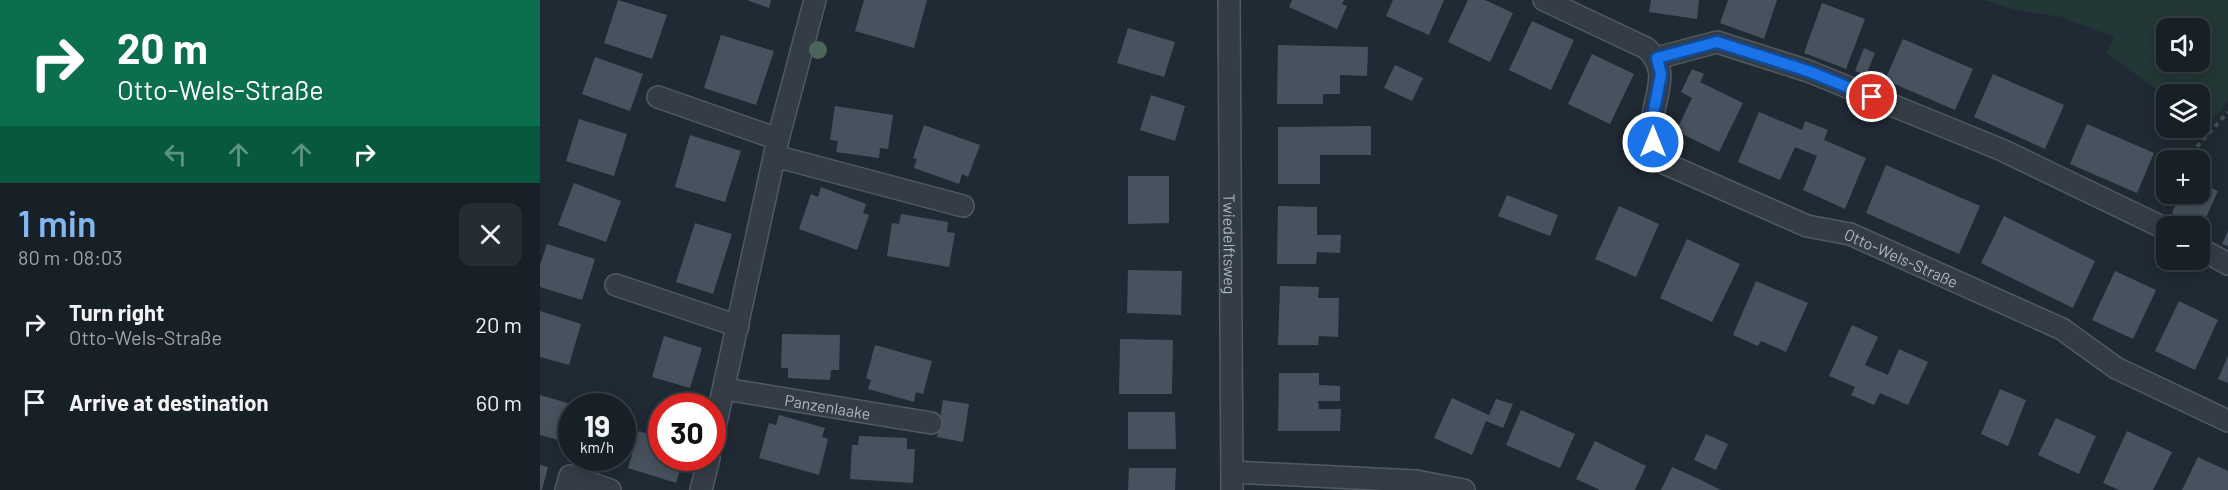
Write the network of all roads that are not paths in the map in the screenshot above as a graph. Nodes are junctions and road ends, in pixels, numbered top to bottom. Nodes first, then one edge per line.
1 (815, 0) edge
2 (1229, 0) edge
3 (1544, 0) edge
4 (1657, 58) junction
5 (658, 97) dead end
6 (777, 148) junction
7 (963, 206) dead end
8 (2156, 225) edge
9 (2210, 254) edge
10 (2228, 264) edge
11 (616, 285) dead end
12 (738, 326) junction
13 (724, 389) junction
14 (723, 393) edge
15 (2228, 421) edge
16 (930, 423) dead end
17 (706, 471) edge
18 (1232, 481) edge
19 (566, 490) edge
20 (610, 490) edge
21 (701, 490) edge
22 (1464, 490) edge

1 - 6 street
2 - 18 street, Twiedelftsweg
3 - 4 street
4 - 8 street
4 - 15 street, Otto-Wels-Straße
5 - 6 street
6 - 7 street
6 - 12 street
9 - 10 street
11 - 12 street
12 - 13 street
13 - 14 street
13 - 16 street, Panzenlaake
17 - 21 street
18 - 22 street
19 - 20 street

